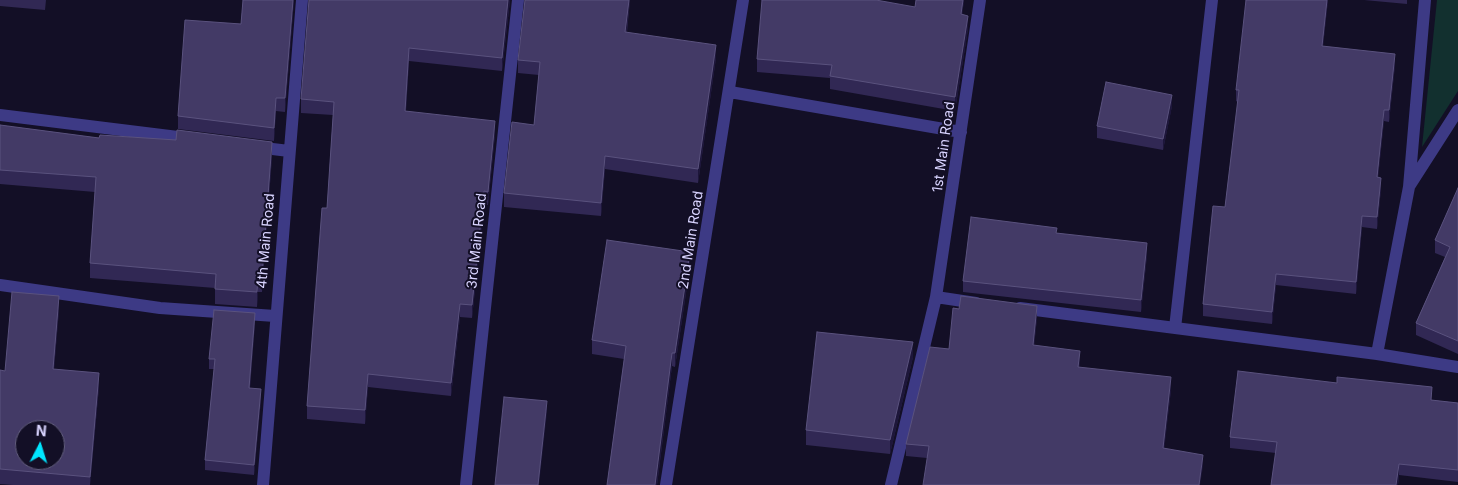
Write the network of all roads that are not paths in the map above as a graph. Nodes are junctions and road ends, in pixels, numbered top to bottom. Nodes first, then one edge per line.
1 (302, 0) edge
2 (518, 0) edge
3 (744, 0) edge
4 (980, 0) edge
5 (1212, 0) edge
6 (1425, 0) edge
7 (730, 92) junction
8 (1458, 110) edge
9 (0, 115) edge
10 (961, 132) junction
11 (202, 140) edge
12 (241, 145) edge
13 (289, 151) junction
14 (1409, 187) junction
15 (0, 285) edge
16 (936, 298) junction
17 (275, 316) junction
18 (1175, 328) junction
19 (1377, 354) junction
20 (1458, 367) edge
21 (263, 485) edge
22 (466, 485) edge
23 (666, 485) edge
24 (891, 485) edge

1 - 13 street, 4th Main Road
2 - 22 street, 3rd Main Road
3 - 7 street, 2nd Main Road
4 - 10 street, 1st Main Road
5 - 18 street
6 - 14 street
7 - 10 street
7 - 23 street, 2nd Main Road
8 - 14 street
9 - 11 street
10 - 16 street, 1st Main Road
12 - 13 street
13 - 17 street, 4th Main Road
14 - 19 street
15 - 17 street
16 - 18 street
16 - 24 street, 1st Main Road
17 - 21 street, 4th Main Road
18 - 19 street
19 - 20 street

